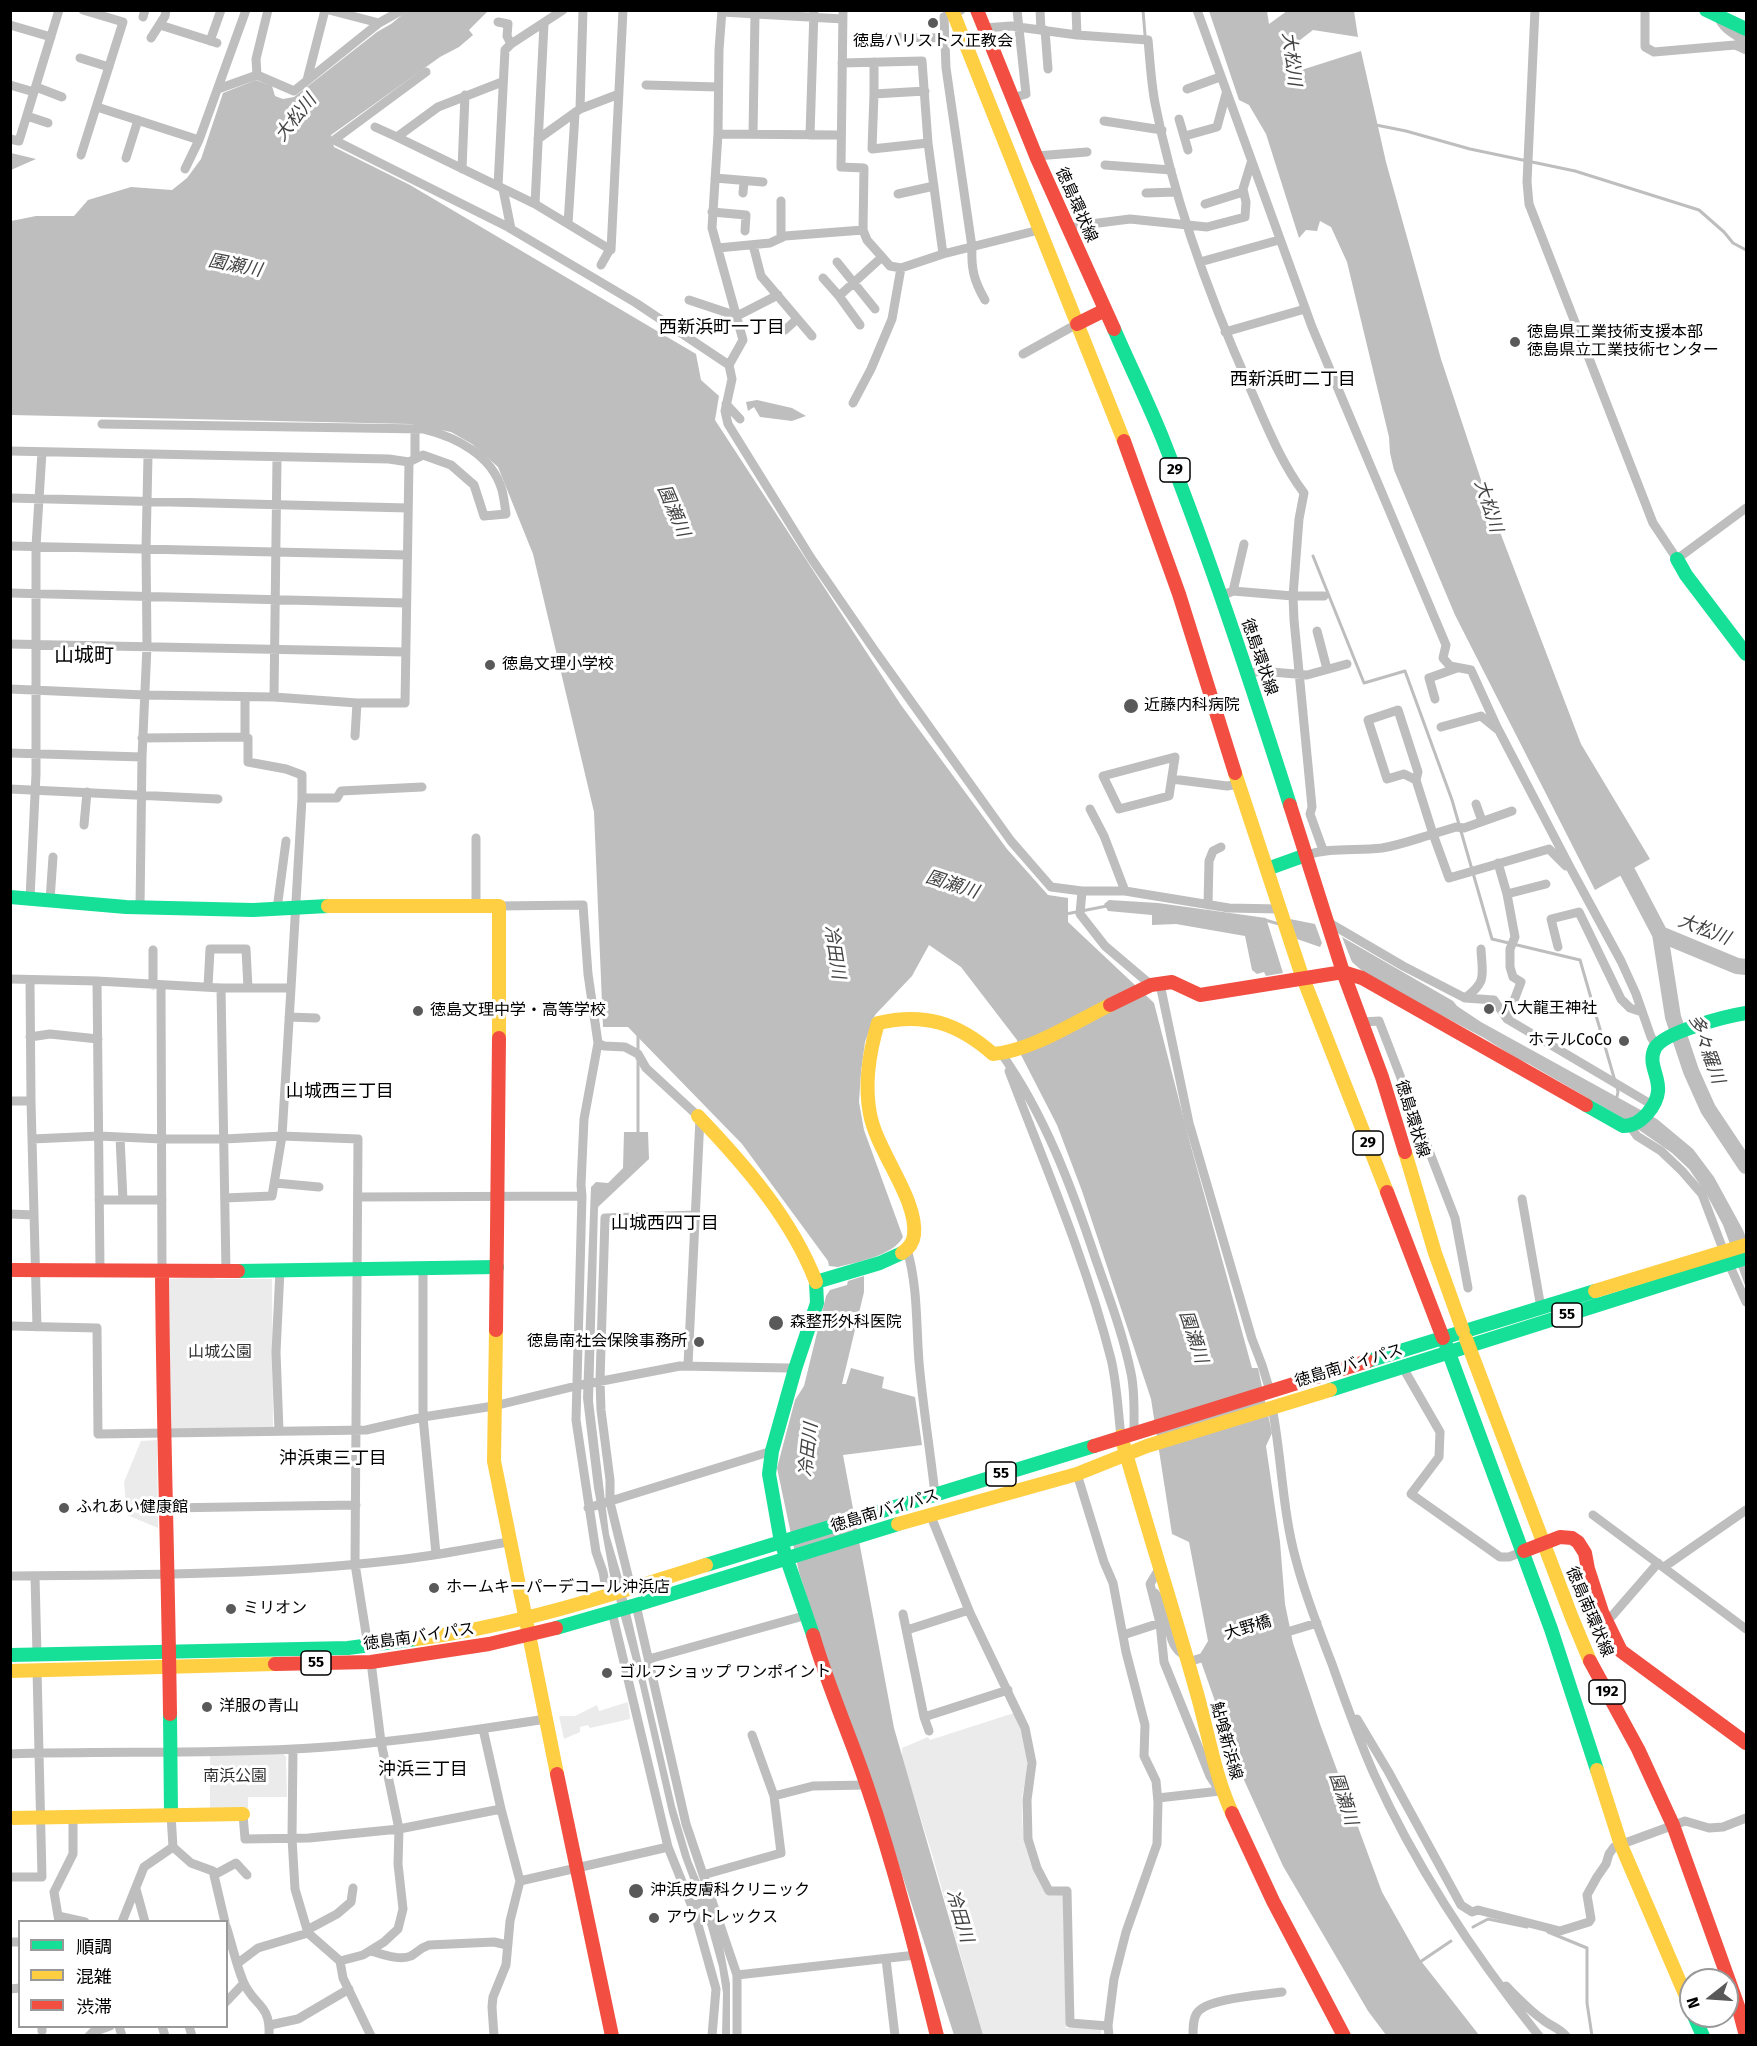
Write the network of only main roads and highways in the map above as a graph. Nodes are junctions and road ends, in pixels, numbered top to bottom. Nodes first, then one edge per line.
1 (977, 10) edge
2 (955, 12) edge
3 (1712, 13) edge
4 (1746, 29) edge
5 (1105, 310) junction
6 (1077, 324) junction
7 (1677, 559) road end
8 (1746, 654) edge
9 (1306, 855) junction
10 (1267, 869) junction
11 (10, 897) edge
12 (1343, 972) junction
13 (1302, 976) junction
14 (1746, 1013) edge
15 (699, 1117) road end
16 (1746, 1245) edge
17 (1729, 1257) junction
18 (1746, 1258) edge
19 (497, 1267) junction
20 (10, 1270) edge
21 (162, 1272) junction
22 (816, 1282) junction
23 (1463, 1331) junction
24 (1443, 1338) junction
25 (1469, 1347) junction
26 (1449, 1353) junction
27 (1133, 1433) junction
28 (1126, 1453) junction
29 (785, 1541) junction
30 (1543, 1543) junction
31 (1524, 1551) junction
32 (790, 1557) junction
33 (525, 1618) junction
34 (529, 1635) junction
35 (168, 1652) junction
36 (10, 1655) edge
37 (168, 1667) junction
38 (10, 1671) edge
39 (1746, 1743) edge
40 (243, 1814) road end
41 (171, 1815) junction
42 (10, 1818) edge
43 (1679, 1980) edge
44 (612, 2036) edge
45 (937, 2036) edge
46 (1344, 2036) edge
47 (1746, 2036) edge

1 - 5 main road, 徳島環状線 / 29
2 - 6 main road, 29
3 - 4 main road
5 - 6 main road
5 - 9 main road, 徳島環状線 / 29
6 - 10 main road, 29
7 - 8 main road
9 - 10 main road
9 - 12 main road, 徳島環状線 / 29
10 - 13 main road, 29
11 - 19 main road
12 - 13 main road
12 - 14 main road
12 - 23 main road, 徳島環状線 / 29
13 - 22 main road
13 - 24 main road, 29
15 - 22 main road
16 - 17 main road, 徳島南バイパス / 55
17 - 18 main road, 徳島南バイパス / 55
17 - 23 main road, 徳島南バイパス / 55
17 - 25 main road, 徳島南バイパス / 55
19 - 21 main road
19 - 33 main road
20 - 21 main road
21 - 35 main road
22 - 29 main road
23 - 24 main road, 徳島南バイパス / 55
23 - 25 main road, 徳島南環状線 / 192
24 - 26 main road, 192
24 - 27 main road, 徳島南バイパス / 55
25 - 26 main road, 徳島南バイパス / 55
25 - 30 main road, 徳島南環状線 / 192
26 - 28 main road, 徳島南バイパス / 55
26 - 31 main road, 192
27 - 28 main road, 鮎喰新浜線
27 - 29 main road, 徳島南バイパス / 55
28 - 32 main road, 徳島南バイパス / 55
28 - 46 main road, 鮎喰新浜線
29 - 32 main road
29 - 33 main road, 徳島南バイパス / 55
30 - 31 main road
30 - 39 main road
30 - 47 main road, 徳島南環状線 / 192
31 - 43 main road, 192
32 - 34 main road, 徳島南バイパス / 55
32 - 45 main road
33 - 34 main road
33 - 35 main road, 徳島南バイパス / 55
34 - 37 main road, 徳島南バイパス / 55
34 - 44 main road
35 - 36 main road, 徳島南バイパス / 55
35 - 37 main road
37 - 38 main road, 徳島南バイパス / 55
37 - 41 main road
40 - 41 main road
41 - 42 main road

